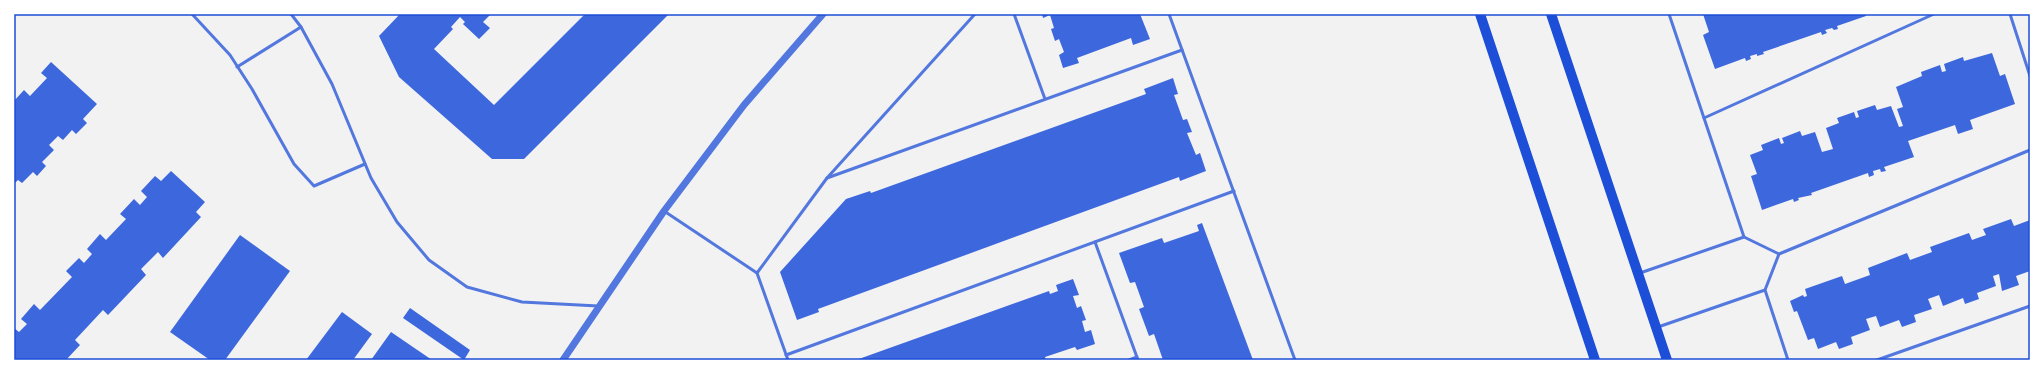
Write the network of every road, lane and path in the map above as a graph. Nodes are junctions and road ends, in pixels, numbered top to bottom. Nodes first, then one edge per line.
1 (192, 14) edge
2 (291, 14) edge
3 (823, 14) edge
4 (975, 14) edge
5 (1014, 14) edge
6 (1169, 14) edge
7 (1480, 14) edge
8 (1551, 14) edge
9 (1669, 14) edge
10 (1934, 14) edge
11 (2010, 14) edge
12 (301, 27) junction
13 (1182, 50) junction
14 (237, 67) junction
15 (2030, 76) edge
16 (1045, 99) junction
17 (1704, 118) junction
18 (2030, 150) edge
19 (365, 164) junction
20 (827, 178) junction
21 (1234, 191) junction
22 (664, 211) junction
23 (1744, 237) junction
24 (1095, 242) junction
25 (1779, 254) junction
26 (757, 273) junction
27 (1638, 274) junction
28 (1765, 290) junction
29 (599, 306) junction
30 (2030, 306) edge
31 (1656, 328) junction
32 (786, 355) junction
33 (1138, 358) edge
34 (563, 360) edge
35 (788, 360) edge
36 (1129, 360) edge
37 (1295, 360) edge
38 (1595, 360) edge
39 (1667, 360) edge
40 (1788, 360) edge
41 (1877, 360) edge

1 - 14 lane
2 - 12 lane
3 - 22 street
4 - 20 lane
5 - 16 lane
6 - 13 lane
7 - 38 main road
8 - 27 main road
9 - 17 lane
10 - 17 lane
11 - 15 lane
12 - 14 lane
12 - 19 lane
13 - 16 lane
13 - 21 lane
14 - 19 lane
16 - 20 lane
17 - 23 lane
18 - 25 lane
19 - 29 lane
20 - 26 lane
21 - 24 lane
21 - 37 lane
22 - 26 lane
22 - 29 street
23 - 25 lane
23 - 27 lane
24 - 32 lane
24 - 33 lane
25 - 28 lane
26 - 32 lane
27 - 31 main road
28 - 31 lane
28 - 40 lane
29 - 34 street
30 - 41 lane
31 - 39 main road
32 - 35 lane
33 - 36 lane

